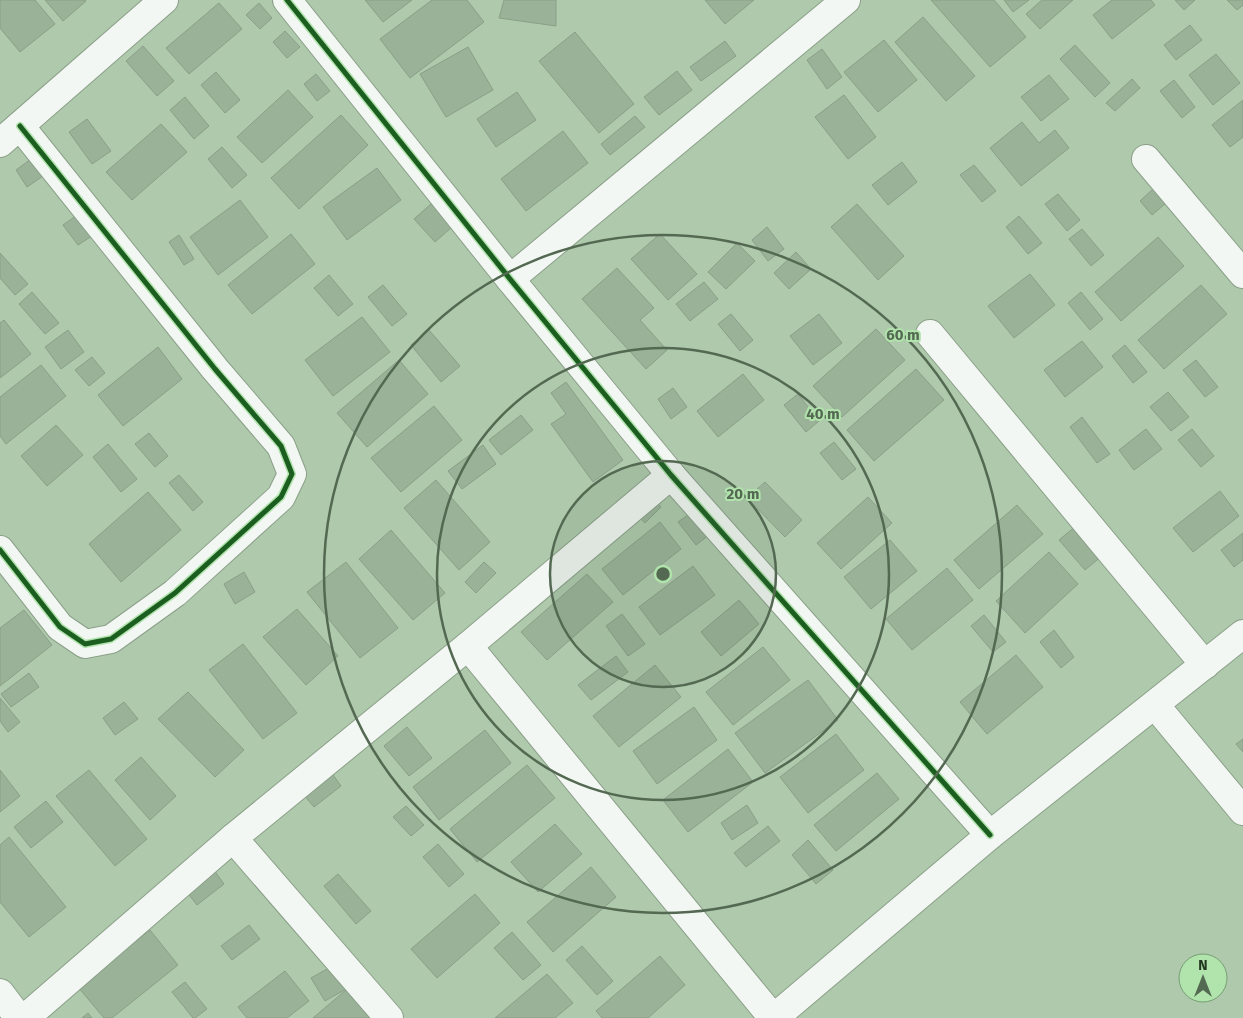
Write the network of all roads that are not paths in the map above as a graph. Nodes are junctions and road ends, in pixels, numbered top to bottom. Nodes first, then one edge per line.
1 (164, 0) edge
2 (287, 0) edge
3 (846, 0) edge
4 (10, 135) edge
5 (1146, 159) dead end
6 (1243, 274) edge
7 (510, 279) junction
8 (930, 334) dead end
9 (671, 476) junction
10 (0, 550) edge
11 (1243, 634) edge
12 (468, 646) junction
13 (1205, 665) junction
14 (1155, 705) junction
15 (1243, 811) edge
16 (990, 835) junction
17 (233, 838) junction
18 (0, 993) edge
19 (19, 1018) edge
20 (25, 1018) edge
21 (389, 1018) edge
22 (774, 1018) edge

1 - 4 street
2 - 7 street
3 - 7 street
4 - 10 street
5 - 6 street
7 - 9 street
8 - 13 street
9 - 12 street
9 - 16 street
11 - 13 street
12 - 17 street
12 - 22 street
13 - 14 street
14 - 15 street
14 - 16 street
16 - 22 street
17 - 20 street
17 - 21 street
18 - 19 street

